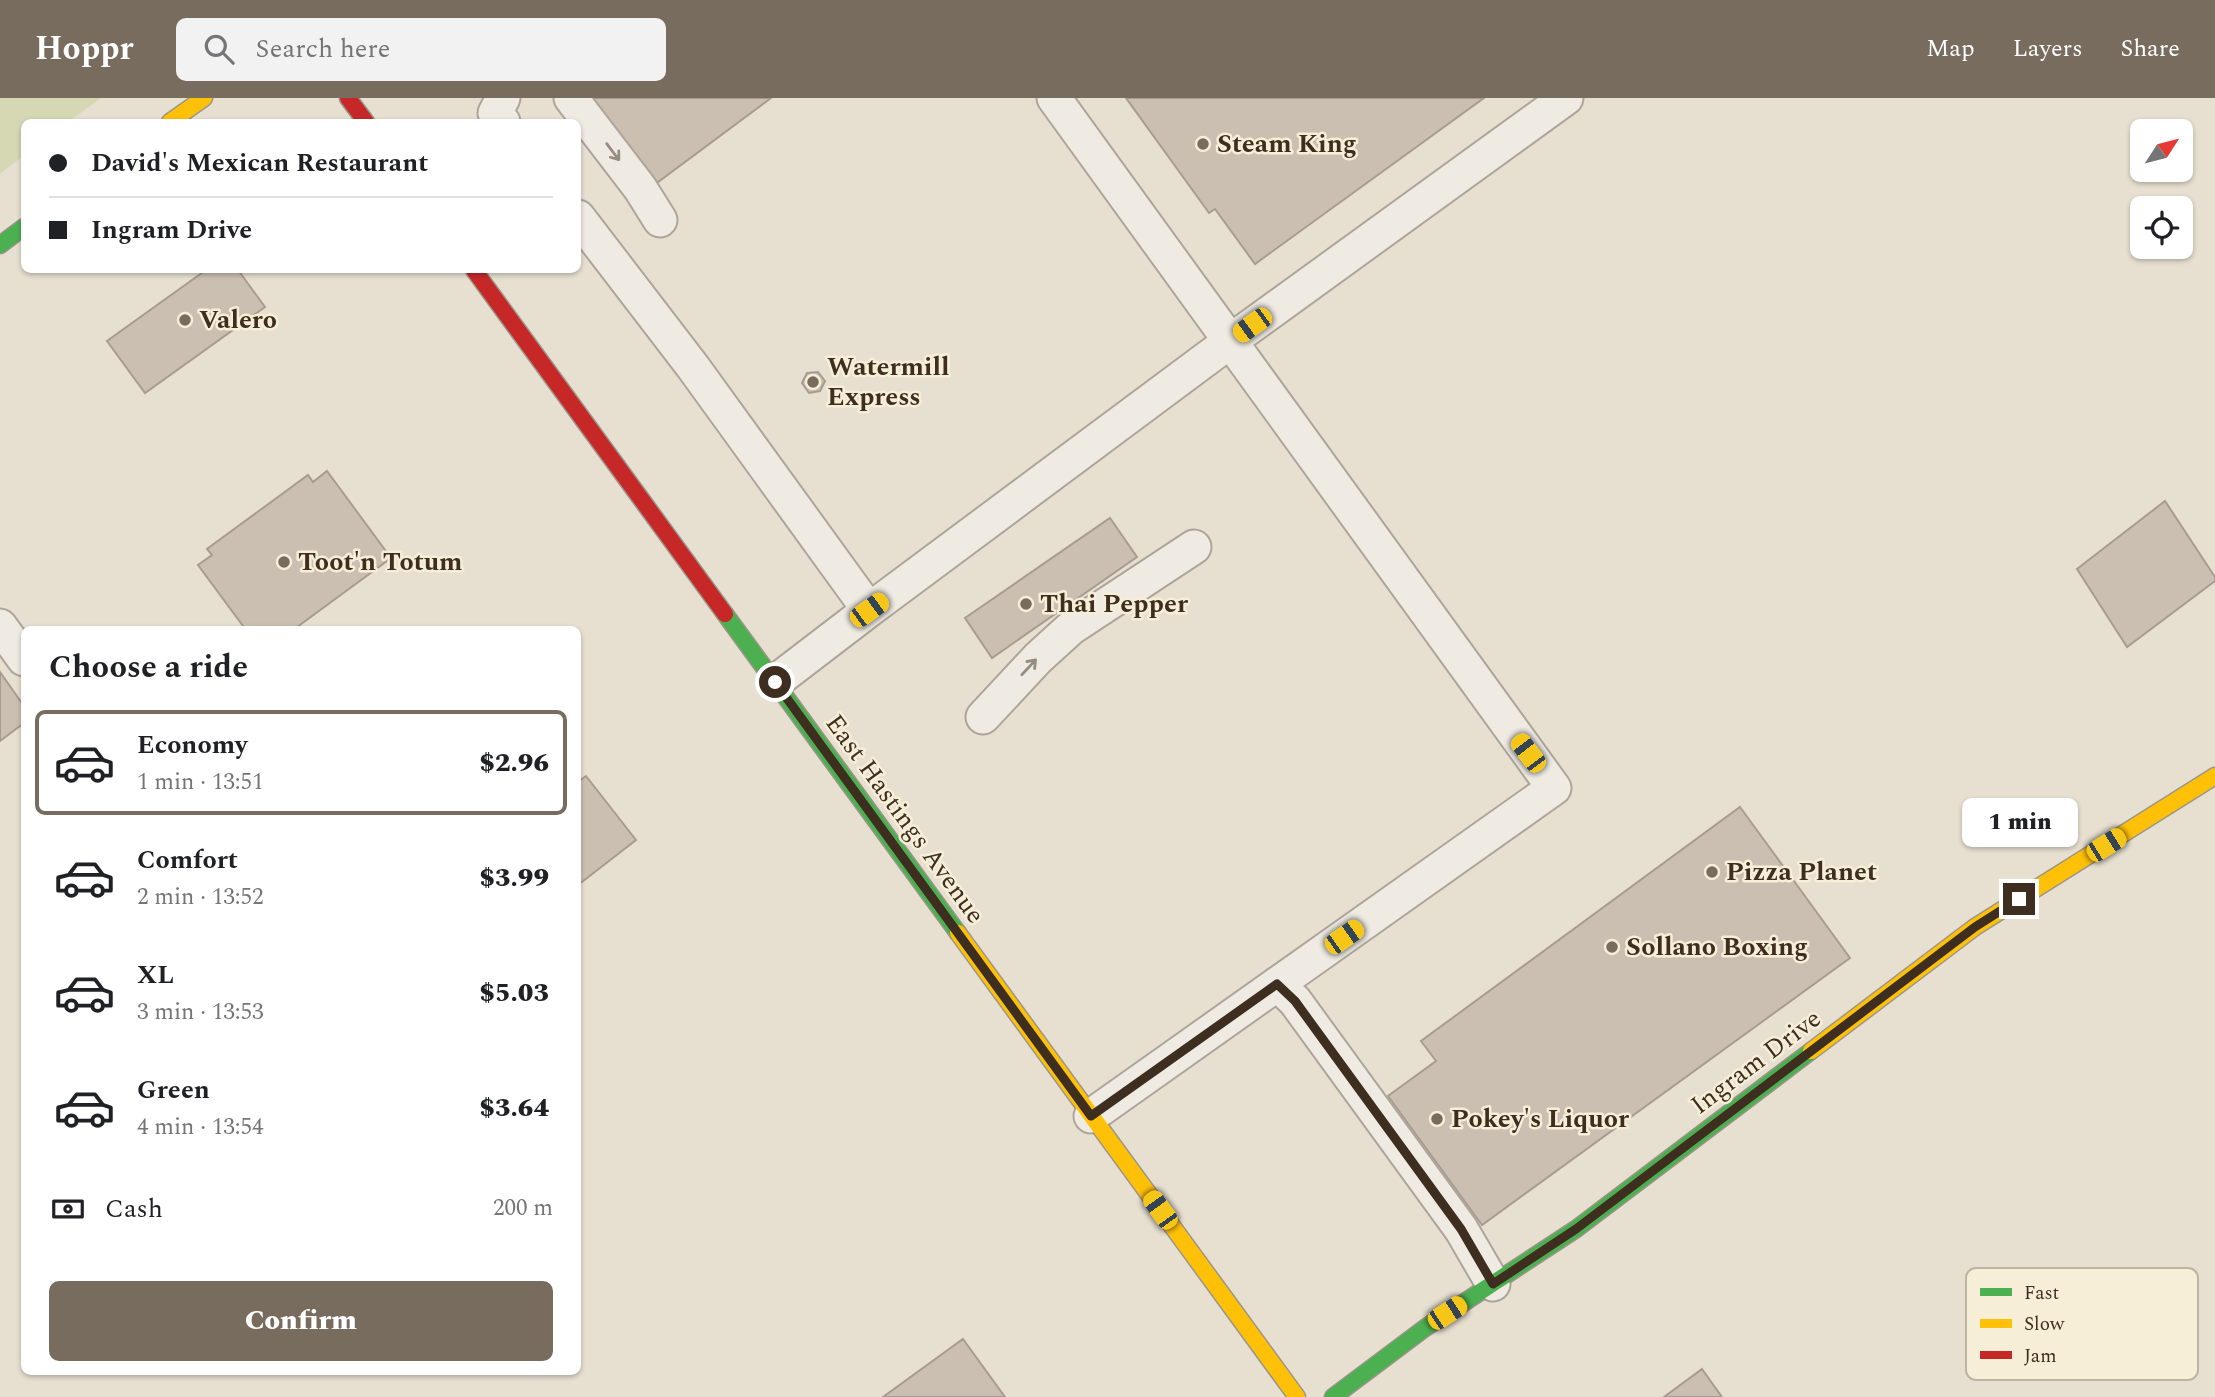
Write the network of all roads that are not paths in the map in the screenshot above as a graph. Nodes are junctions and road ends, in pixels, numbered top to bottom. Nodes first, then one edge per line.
1 (204, 98) edge
2 (348, 98) edge
3 (503, 98) edge
4 (571, 98) edge
5 (1054, 98) edge
6 (1566, 98) edge
7 (174, 119) edge
8 (364, 119) edge
9 (500, 119) edge
10 (660, 220) dead end
11 (581, 221) edge
12 (21, 229) edge
13 (0, 244) edge
14 (476, 273) edge
15 (1230, 342) junction
16 (1194, 547) dead end
17 (869, 610) junction
18 (0, 626) edge
19 (21, 655) edge
20 (775, 682) junction
21 (983, 718) dead end
22 (2215, 776) edge
23 (1277, 984) junction
24 (1091, 1116) junction
25 (1493, 1284) junction
26 (1297, 1397) edge
27 (1333, 1397) edge

1 - 7 main road
2 - 8 main road
3 - 9 lane
4 -> 10 lane
5 - 15 lane
6 - 15 lane
11 - 17 lane
12 - 13 main road
14 - 20 main road, East Hastings Avenue
15 - 17 lane
15 - 23 lane
21 -> 16 lane
17 - 20 lane
18 - 19 lane
20 - 24 main road, East Hastings Avenue
22 - 25 main road, Ingram Drive
23 - 24 lane
23 - 25 lane
24 - 26 main road, East Hastings Avenue
25 - 27 main road, Ingram Drive

